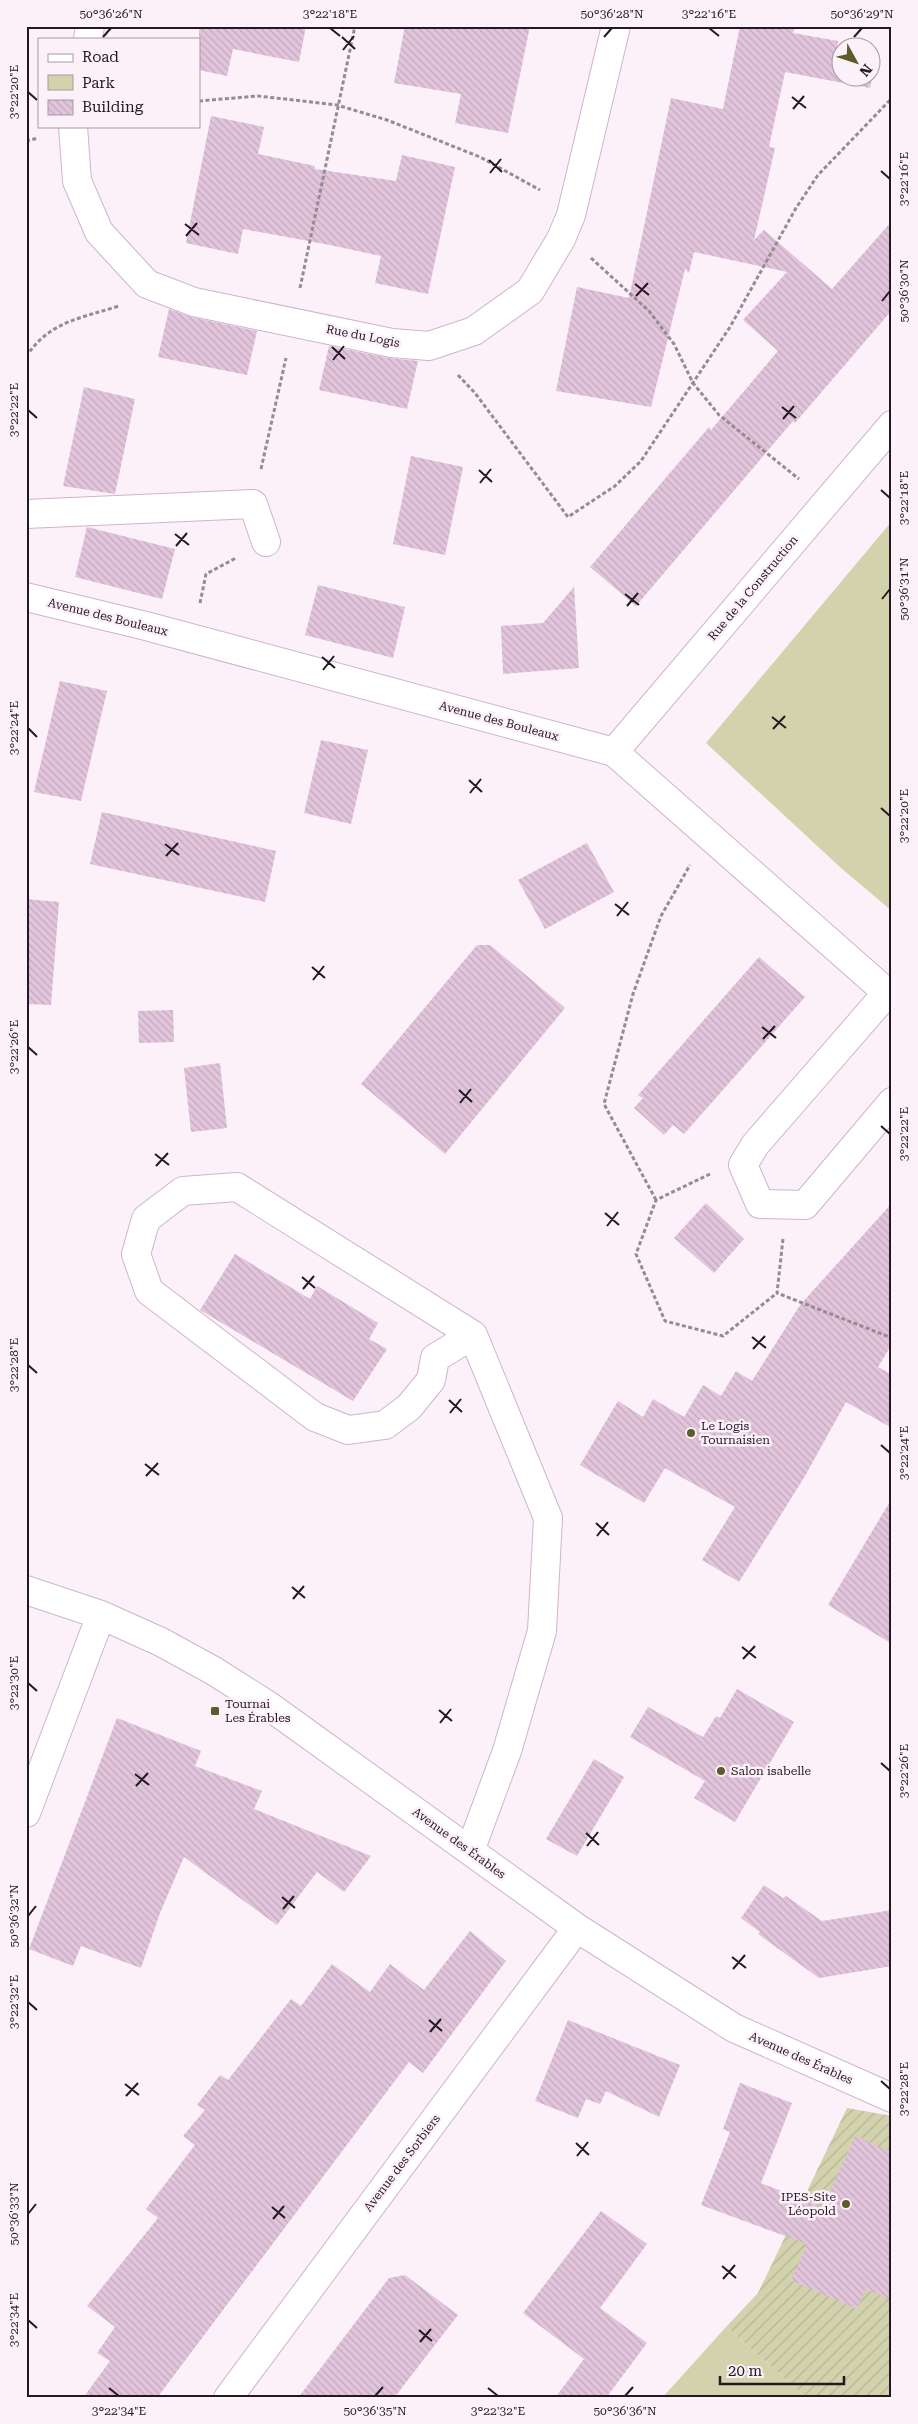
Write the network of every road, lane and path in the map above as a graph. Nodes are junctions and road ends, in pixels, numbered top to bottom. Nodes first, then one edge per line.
1 (355, 26) edge
2 (616, 26) edge
3 (892, 98) edge
4 (200, 101) edge
5 (338, 106) junction
6 (73, 128) edge
7 (573, 208) junction
8 (561, 239) junction
9 (147, 284) junction
10 (299, 292) dead end
11 (429, 346) junction
12 (288, 349) dead end
13 (26, 357) edge
14 (693, 383) junction
15 (892, 425) edge
16 (827, 501) junction
17 (253, 504) junction
18 (26, 514) edge
19 (266, 542) dead end
20 (206, 574) dead end
21 (26, 597) edge
22 (198, 611) dead end
23 (614, 752) junction
24 (708, 835) junction
25 (890, 995) edge
26 (892, 1102) edge
27 (743, 1165) junction
28 (656, 1200) junction
29 (786, 1205) junction
30 (777, 1293) junction
31 (473, 1335) junction
32 (892, 1338) edge
33 (26, 1590) edge
34 (101, 1615) junction
35 (26, 1813) edge
36 (470, 1851) junction
37 (577, 1928) junction
38 (892, 2098) edge
39 (228, 2398) edge

1 - 5 path
2 - 7 street, Rue du Logis
3 - 14 path
4 - 5 path
5 - 7 path
5 - 10 path
6 - 9 street, Rue du Logis
7 - 8 street, Rue du Logis
8 - 11 street, Rue du Logis
8 - 14 path
9 - 11 street, Rue du Logis
9 - 13 path
11 - 14 path
12 - 17 path
14 - 16 path
15 - 16 street, Rue de la Construction
16 - 23 street, Rue de la Construction
17 - 18 street
17 - 19 street
20 - 22 path
21 - 23 street, Avenue des Bouleaux
23 - 24 street, Avenue des Bouleaux
24 - 25 street, Avenue des Bouleaux
24 - 28 path
25 - 27 street
26 - 29 street
27 - 28 path
27 - 29 street
28 - 30 path
29 - 30 path
30 - 32 path
31 - 31 street
31 - 36 street
33 - 34 street, Avenue des Érables
34 - 35 street
34 - 36 street, Avenue des Érables
36 - 37 street, Avenue des Érables
37 - 38 street, Avenue des Érables
37 - 39 street, Avenue des Sorbiers

